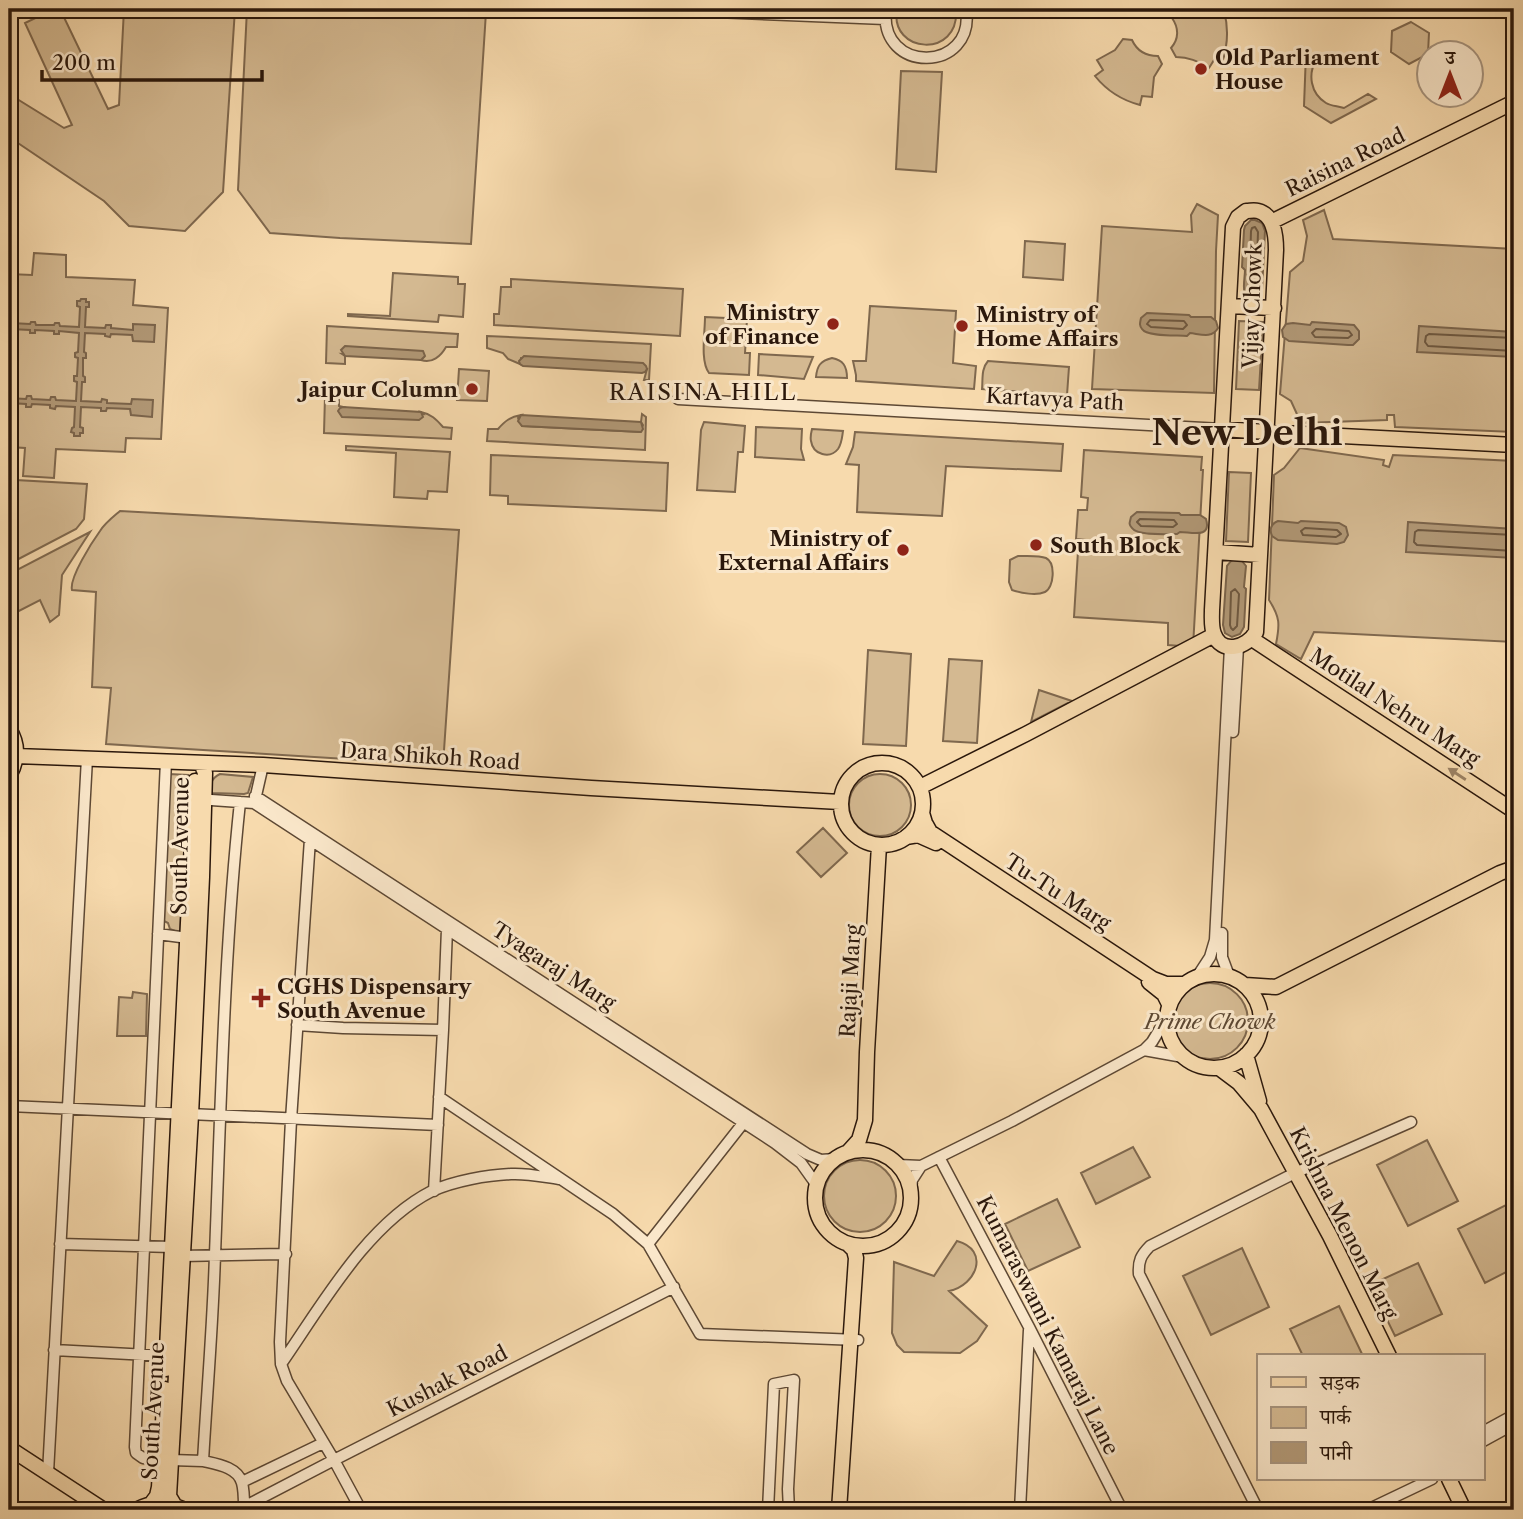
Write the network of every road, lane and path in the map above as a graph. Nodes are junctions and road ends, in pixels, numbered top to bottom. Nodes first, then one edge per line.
1 (643, 9) edge
2 (850, 9) edge
3 (966, 9) edge
4 (695, 10) edge
5 (885, 13) edge
6 (1514, 102) edge
7 (1271, 222) junction
8 (1229, 306) junction
9 (1274, 309) junction
10 (678, 399) dead end
11 (1222, 429) junction
12 (1267, 432) junction
13 (1514, 445) edge
14 (1216, 552) junction
15 (1260, 555) junction
16 (1214, 635) junction
17 (1252, 639) junction
18 (1234, 647) junction
19 (9, 729) edge
20 (16, 756) junction
21 (87, 758) junction
22 (166, 761) junction
23 (201, 763) junction
24 (263, 765) junction
25 (9, 776) edge
26 (920, 787) junction
27 (255, 799) junction
28 (200, 800) junction
29 (240, 802) junction
30 (840, 802) junction
31 (1514, 811) edge
32 (922, 813) junction
33 (906, 837) junction
34 (310, 839) junction
35 (879, 845) junction
36 (1514, 859) edge
37 (1507, 870) edge
38 (447, 929) junction
39 (158, 934) junction
40 (188, 938) junction
41 (1229, 976) junction
42 (1191, 980) junction
43 (1245, 985) junction
44 (1276, 986) junction
45 (1168, 1012) junction
46 (9, 1017) edge
47 (1261, 1018) junction
48 (297, 1025) junction
49 (443, 1030) junction
50 (1144, 1049) junction
51 (1246, 1055) junction
52 (1183, 1057) junction
53 (1219, 1068) junction
54 (9, 1081) edge
55 (439, 1097) junction
56 (9, 1106) edge
57 (67, 1109) junction
58 (1261, 1109) junction
59 (150, 1113) junction
60 (185, 1114) junction
61 (220, 1116) junction
62 (291, 1119) junction
63 (865, 1120) junction
64 (744, 1122) junction
65 (1411, 1122) dead end
66 (438, 1125) junction
67 (849, 1152) junction
68 (879, 1152) junction
69 (939, 1157) junction
70 (804, 1159) junction
71 (834, 1159) junction
72 (898, 1165) junction
73 (921, 1166) junction
74 (1295, 1174) junction
75 (562, 1179) junction
76 (816, 1184) junction
77 (434, 1191) junction
78 (911, 1191) junction
79 (60, 1244) junction
80 (648, 1244) junction
81 (848, 1244) junction
82 (872, 1245) junction
83 (143, 1247) junction
84 (177, 1252) junction
85 (286, 1254) junction
86 (215, 1256) junction
87 (674, 1287) junction
88 (1029, 1327) junction
89 (854, 1340) junction
90 (54, 1350) junction
91 (1388, 1354) edge
92 (138, 1355) junction
93 (167, 1356) junction
94 (281, 1364) junction
95 (1514, 1415) edge
96 (1514, 1424) edge
97 (1484, 1431) edge
98 (1484, 1440) edge
99 (323, 1443) junction
100 (9, 1448) edge
101 (9, 1457) edge
102 (166, 1460) junction
103 (334, 1460) junction
104 (203, 1461) junction
105 (48, 1474) junction
106 (1430, 1480) edge
107 (1449, 1480) edge
108 (242, 1482) junction
109 (151, 1504) junction
110 (180, 1508) edge
111 (241, 1509) edge
112 (89, 1510) edge
113 (104, 1510) edge
114 (136, 1510) edge
115 (361, 1510) edge
116 (768, 1510) edge
117 (789, 1510) edge
118 (839, 1510) edge
119 (849, 1510) edge
120 (1020, 1510) edge
121 (1122, 1510) edge
122 (1258, 1510) edge
123 (1367, 1510) edge
124 (1464, 1510) edge

1 - 4 street
2 - 5 street
3 - 5 street
4 - 5 street
6 - 7 main road, Raisina Road
7 - 8 main road, Vijay Chowk
7 - 9 main road, Vijay Chowk
8 - 9 main road
8 - 11 main road, Vijay Chowk
9 - 12 main road, Vijay Chowk
10 - 11 street, Kartavya Path
11 - 12 main road, Kartavya Path
11 - 14 main road, Vijay Chowk
12 - 13 main road, Kartavya Path
12 - 15 main road, Vijay Chowk
14 - 15 main road
14 - 16 main road, Vijay Chowk
15 - 17 main road, Vijay Chowk
16 - 18 main road
16 - 26 main road
17 - 18 main road
31 -> 17 main road, Motilal Nehru Marg
18 - 41 street
18 - 42 street
19 - 20 main road
20 - 21 main road, Dara Shikoh Road
20 - 25 main road
21 - 22 main road, Dara Shikoh Road
21 - 57 street
22 - 23 main road, Dara Shikoh Road
22 - 39 street
23 - 24 main road, Dara Shikoh Road
23 - 28 main road, South Avenue
24 - 27 street
24 - 30 main road, Dara Shikoh Road
26 - 30 main road
26 - 32 main road
27 - 29 street, Tyagaraj Marg
27 - 34 street, Tyagaraj Marg
27 - 70 street, Tyagaraj Marg
28 - 29 street, Tyagaraj Marg
28 - 40 main road, South Avenue
28 - 60 main road, South Avenue
29 - 61 street
30 - 35 main road
32 - 33 main road
32 - 42 main road, Tu-Tu Marg
33 - 35 main road
33 - 45 main road, Tu-Tu Marg
34 - 38 street, Tyagaraj Marg
34 - 48 street
35 - 63 main road, Rajaji Marg
36 - 37 main road
37 - 44 main road
38 - 49 street
38 - 64 street, Tyagaraj Marg
39 - 40 street
39 - 59 street
40 - 60 main road, South Avenue
41 - 42 main road
41 - 43 main road
42 - 45 main road
43 - 44 main road
43 - 47 main road
44 - 47 main road
45 - 50 street
45 - 52 main road
46 - 54 street
47 - 51 main road
48 - 49 street
48 - 62 street
49 - 55 street
50 - 52 street
50 - 69 street
51 - 53 main road
51 - 58 main road, Krishna Menon Marg
52 - 53 main road
53 - 58 main road, Krishna Menon Marg
55 - 66 street
55 - 75 street
56 - 57 street
57 - 59 street
57 - 79 street
58 - 74 main road, Krishna Menon Marg
59 - 60 street
59 - 83 street
60 - 61 street
60 - 84 main road, South Avenue
61 - 62 street
61 - 86 street
62 - 66 street
62 - 85 street
63 - 67 main road, Rajaji Marg
63 - 68 main road, Rajaji Marg
64 - 70 street, Tyagaraj Marg
64 - 80 street
65 - 74 street
66 - 77 street
67 - 68 main road
67 - 71 main road
68 - 72 main road
69 - 73 street
69 - 88 street, Kumaraswami Kamaraj Lane
70 - 71 street, Tyagaraj Marg
70 - 76 street, Tyagaraj Marg
71 - 76 main road
72 - 73 street
72 - 78 main road
73 - 78 street
74 - 91 main road, Krishna Menon Marg
74 - 122 street
75 - 77 street
75 - 80 street
76 - 81 main road
77 - 94 street
78 - 82 main road
79 - 83 street
79 - 90 street
80 - 87 street
81 - 82 main road
81 - 89 main road
82 - 89 main road
83 - 84 street
83 - 92 street
84 - 86 street
84 - 93 main road, South Avenue
84 - 102 main road, South Avenue
85 - 86 street
85 - 94 street
86 - 104 street
87 - 89 street
87 - 103 street, Kushak Road
88 - 120 street
88 - 121 street, Kumaraswami Kamaraj Lane
89 - 118 main road
89 - 119 main road
90 - 92 street
90 - 105 street
92 - 93 street
92 - 102 street
93 - 102 main road, South Avenue
94 - 99 street
95 - 97 street
96 - 98 street
99 - 103 street
99 - 108 street
100 - 105 main road
101 - 112 main road
102 - 104 street
102 - 109 main road, South Avenue
102 - 110 main road, South Avenue
103 - 111 street, Kushak Road
103 - 115 street
104 - 108 street
105 - 113 main road
106 - 123 street
107 - 124 main road
108 - 111 street
109 - 110 main road
109 - 114 main road
116 - 117 street

